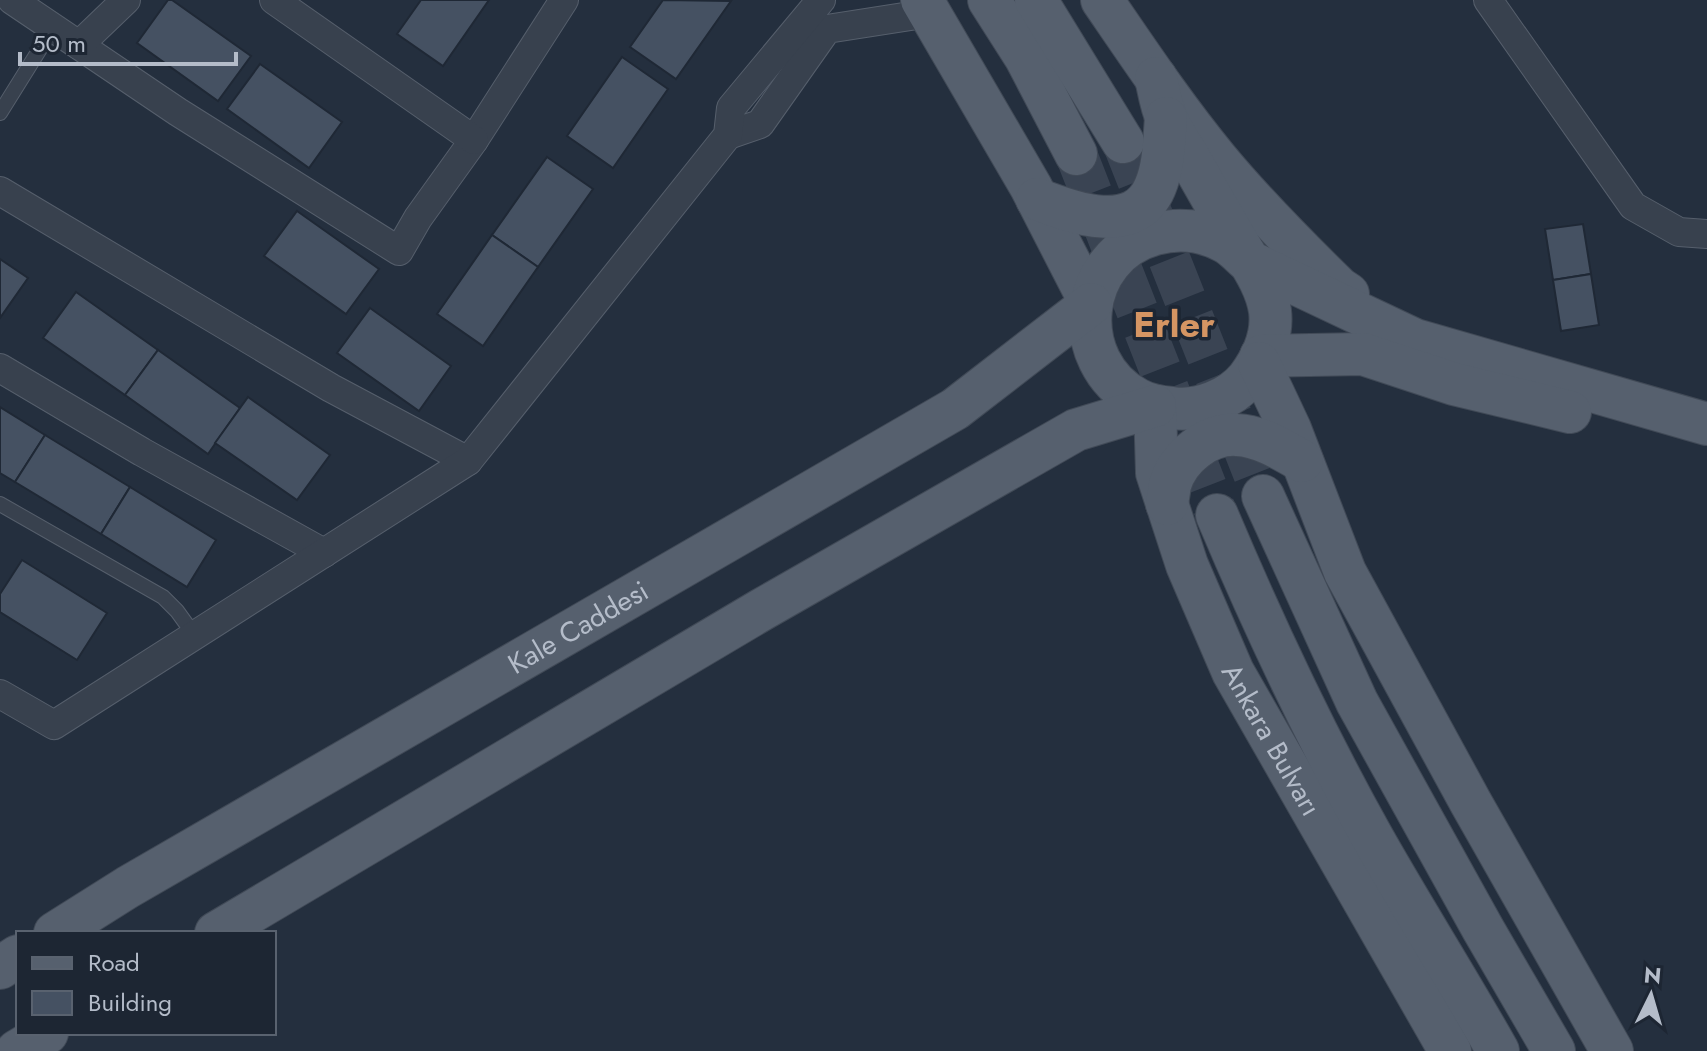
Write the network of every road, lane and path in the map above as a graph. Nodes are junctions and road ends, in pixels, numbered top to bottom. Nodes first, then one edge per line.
1 (12, 0) edge
2 (126, 0) edge
3 (274, 0) edge
4 (564, 0) edge
5 (821, 0) edge
6 (989, 0) edge
7 (1036, 0) edge
8 (1102, 0) edge
9 (1488, 0) edge
10 (926, 6) edge
11 (53, 28) junction
12 (79, 45) junction
13 (1156, 78) junction
14 (0, 113) edge
15 (1166, 118) junction
16 (728, 135) junction
17 (474, 140) junction
18 (1123, 142) tunnel mouth
19 (1076, 154) tunnel mouth
20 (0, 191) edge
21 (1037, 199) junction
22 (1707, 234) edge
23 (1248, 261) junction
24 (1091, 304) junction
25 (1415, 340) junction
26 (1260, 360) junction
27 (0, 368) edge
28 (1155, 406) junction
29 (1707, 424) edge
30 (1296, 445) junction
31 (1707, 446) edge
32 (468, 461) junction
33 (1263, 496) tunnel mouth
34 (0, 504) edge
35 (1167, 504) junction
36 (1217, 515) tunnel mouth
37 (324, 553) junction
38 (195, 636) junction
39 (0, 694) edge
40 (58, 931) edge
41 (219, 931) edge
42 (44, 1035) edge
43 (17, 1051) edge
44 (1450, 1051) edge
45 (1498, 1051) edge
46 (1554, 1051) edge
47 (1612, 1051) edge

1 - 11 street
2 - 12 street
3 - 17 street
4 - 17 street
5 - 16 street
6 - 19 main road
7 - 18 main road
8 - 13 main road
9 - 22 street
10 - 16 street
10 - 21 main road
11 - 12 street
11 - 14 lane
12 - 17 street
13 - 15 main road
13 - 25 main road
15 - 21 main road
15 - 23 main road
16 - 32 street
20 - 32 street
21 - 24 main road
23 - 24 main road
23 - 25 main road
23 - 26 main road
24 - 28 main road
24 - 40 main road, Kale Caddesi
25 - 29 main road
26 - 28 main road
26 - 30 main road
26 - 31 main road
27 - 37 street
28 - 35 main road, Ankara Bulvarı
28 - 41 main road
30 - 35 main road
30 - 47 main road
32 - 37 street
33 - 46 main road
34 - 38 lane
35 - 44 main road, Ankara Bulvarı
36 - 45 main road, Ankara Bulvarı
37 - 38 street
38 - 39 street
42 - 43 main road

